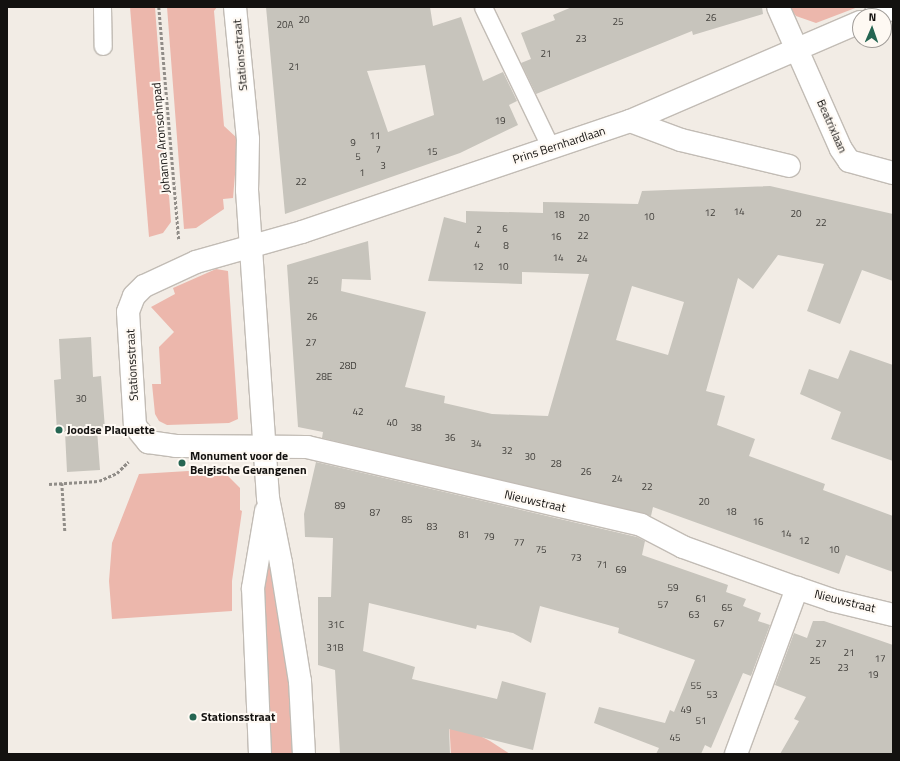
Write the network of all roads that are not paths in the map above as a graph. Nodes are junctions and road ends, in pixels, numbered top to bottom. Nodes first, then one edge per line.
1 (102, 7) edge
2 (235, 7) edge
3 (483, 7) edge
4 (778, 7) edge
5 (852, 25) edge
6 (103, 46) dead end
7 (797, 49) junction
8 (630, 122) junction
9 (551, 148) junction
10 (789, 166) dead end
11 (893, 173) edge
12 (251, 246) junction
13 (265, 446) junction
14 (268, 498) junction
15 (797, 588) junction
16 (893, 615) edge
17 (260, 754) edge
18 (304, 754) edge
19 (736, 754) edge

1 - 6 lane
2 - 12 street, Stationsstraat
3 - 9 lane
4 - 7 street, Beatrixlaan
5 - 7 street, Prins Bernhardlaan
7 - 8 street, Prins Bernhardlaan
7 - 11 street, Beatrixlaan
8 - 9 street, Prins Bernhardlaan
8 - 10 street
9 - 12 street, Prins Bernhardlaan
12 - 13 street, Stationsstraat
12 - 13 street, Stationsstraat
13 - 14 street, Stationsstraat
13 - 15 street, Nieuwstraat
14 - 17 street, Stationsstraat
14 - 18 street, Stationsstraat
15 - 16 street, Nieuwstraat
15 - 19 street

